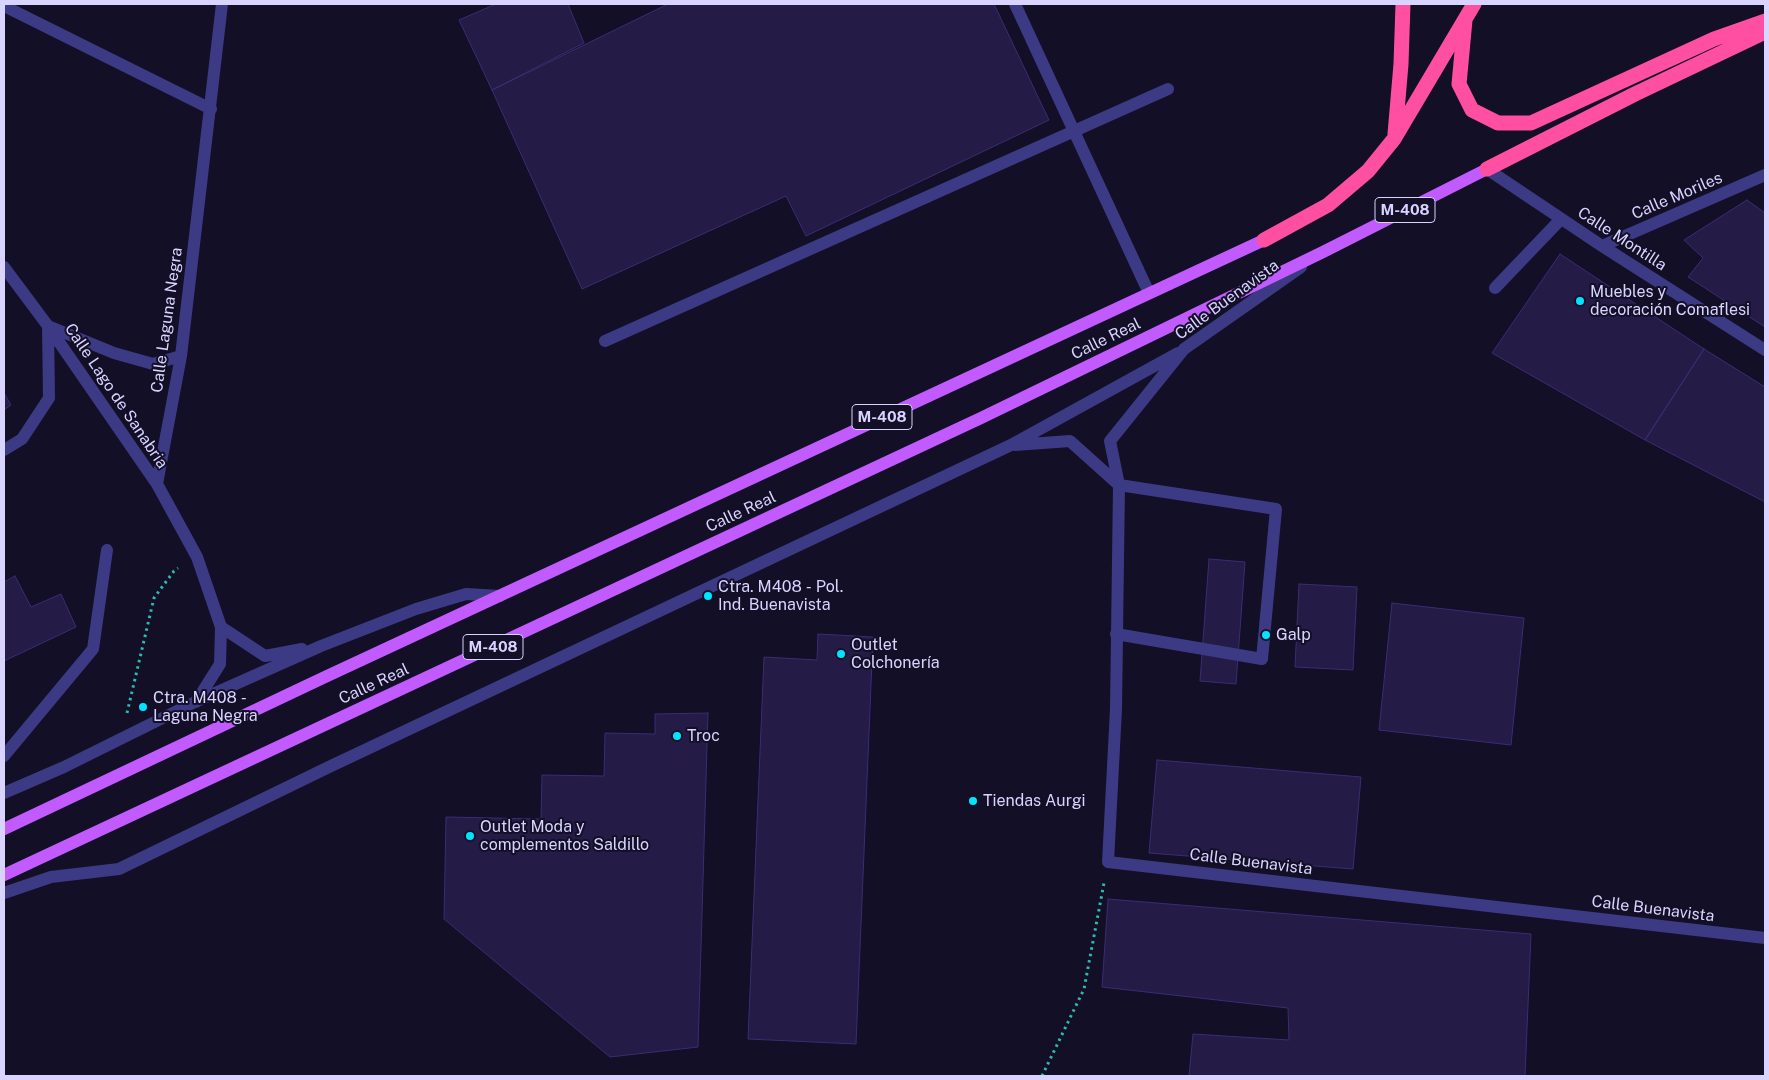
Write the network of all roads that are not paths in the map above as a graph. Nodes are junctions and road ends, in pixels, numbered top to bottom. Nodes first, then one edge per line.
1 (222, 4) edge
2 (1015, 4) edge
3 (1403, 4) edge
4 (1474, 4) edge
5 (4, 6) edge
6 (1465, 20) junction
7 (1765, 22) edge
8 (1765, 32) edge
9 (1168, 89) dead end
10 (211, 109) junction
11 (1074, 131) junction
12 (1394, 139) junction
13 (1487, 169) junction
14 (1765, 176) edge
15 (1561, 218) junction
16 (1264, 240) joint
17 (1602, 246) junction
18 (1323, 252) junction
19 (4, 267) edge
20 (1495, 288) dead end
21 (1149, 293) junction
22 (48, 326) junction
23 (605, 341) dead end
24 (1184, 349) junction
25 (1765, 350) edge
26 (181, 356) junction
27 (1011, 445) junction
28 (4, 450) edge
29 (156, 484) junction
30 (1118, 485) junction
31 (108, 550) dead end
32 (500, 596) junction
33 (221, 627) junction
34 (1116, 634) junction
35 (321, 646) junction
36 (195, 702) junction
37 (4, 756) edge
38 (4, 794) edge
39 (4, 829) edge
40 (4, 875) edge
41 (4, 893) edge
42 (1765, 938) edge

1 - 10 street, Calle Laguna Negra
2 - 11 street
3 - 12 highway
4 - 6 highway
5 - 10 street
6 - 7 highway
6 - 12 highway
8 - 13 highway
9 - 11 street
10 - 26 street, Calle Laguna Negra
11 - 21 street
11 - 23 street
12 - 16 highway
13 - 15 street, Calle Montilla
13 - 18 main road, Calle Real / M-408
14 - 17 street, Calle Moriles
15 - 17 street, Calle Montilla
15 - 20 street
16 - 21 main road, Calle Real / M-408
17 - 25 street, Calle Montilla
18 - 24 street, Calle Buenavista
18 - 40 main road, Calle Real / M-408
19 - 22 street, Calle Lago de Sanabria
21 - 32 main road, Calle Real / M-408
22 - 26 street
22 - 28 street, Calle Lago de Sanabria
22 - 29 street, Calle Lago de Sanabria
24 - 27 street
24 - 30 street, Calle Buenavista
26 - 29 street, Calle Laguna Negra
27 - 30 street
27 - 41 street
29 - 33 street
30 - 34 street, Calle Buenavista
30 - 34 street
31 - 37 street
32 - 35 street
32 - 39 main road, Calle Real / M-408
33 - 35 street
33 - 36 street
34 - 42 street, Calle Buenavista
35 - 36 street
36 - 38 street

